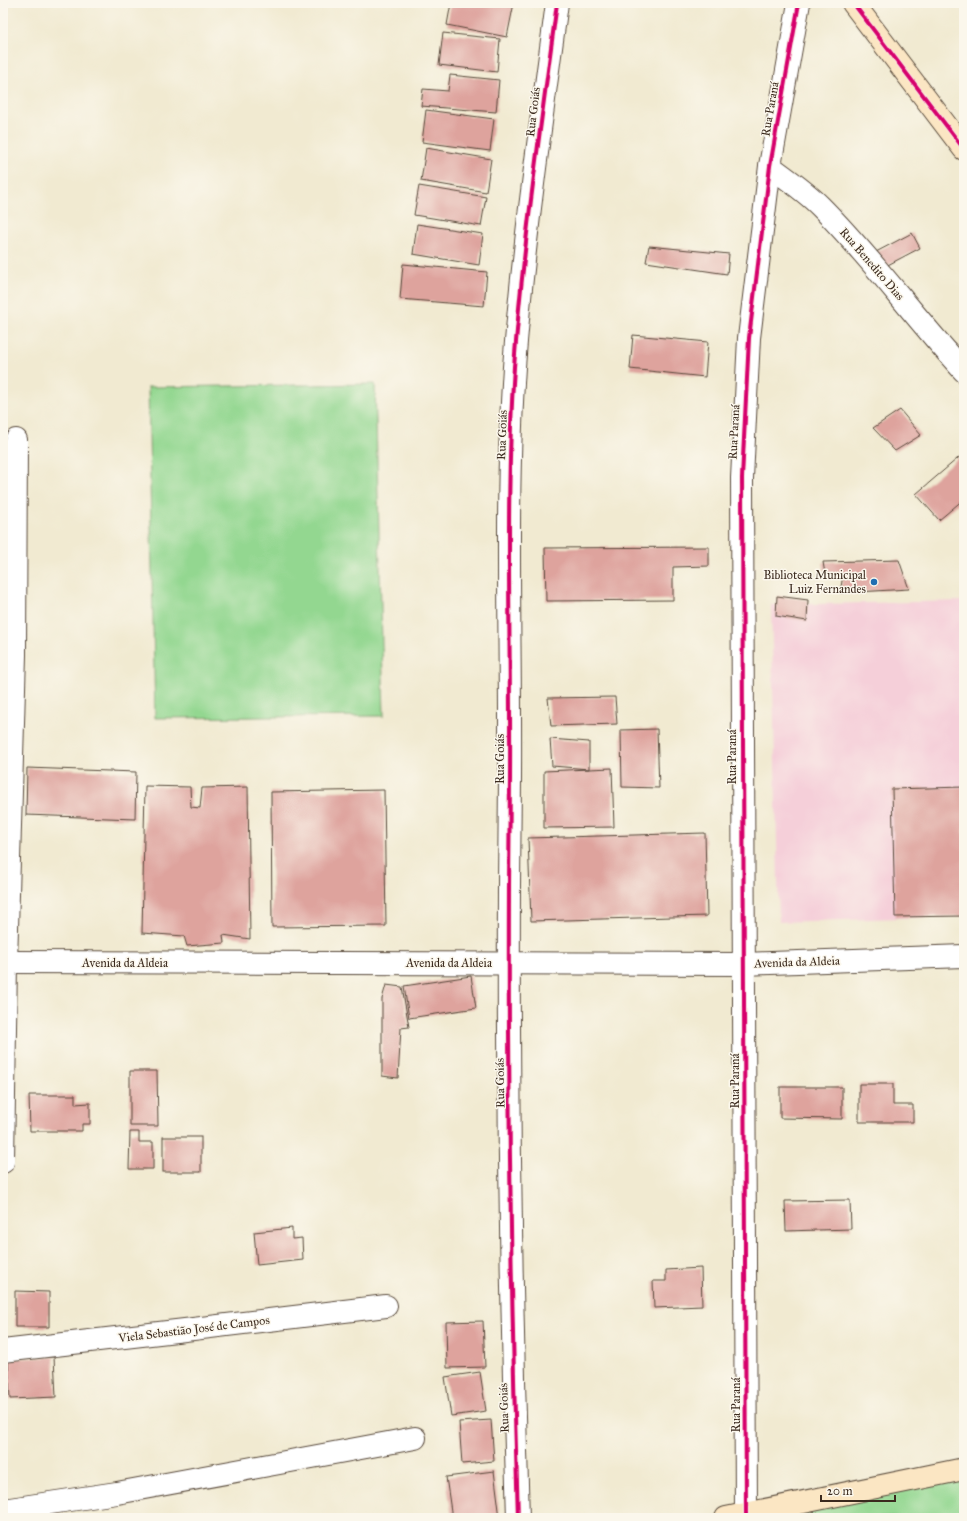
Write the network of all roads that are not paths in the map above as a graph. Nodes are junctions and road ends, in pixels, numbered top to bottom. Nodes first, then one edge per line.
1 (557, 3) edge
2 (800, 3) edge
3 (853, 3) edge
4 (964, 149) edge
5 (770, 166) junction
6 (964, 371) edge
7 (16, 440) dead end
8 (9, 655) edge
9 (964, 956) edge
10 (6, 962) junction
11 (509, 963) junction
12 (744, 964) junction
13 (4, 984) edge
14 (3, 1162) edge
15 (386, 1306) dead end
16 (3, 1351) edge
17 (415, 1438) dead end
18 (964, 1469) edge
19 (3, 1510) edge
20 (736, 1516) edge
21 (518, 1518) edge

1 - 11 street, Rua Goiás
2 - 5 street, Rua Paraná
3 - 4 street
5 - 6 street, Rua Benedito Dias
5 - 12 street, Rua Paraná
7 - 8 street
8 - 10 street
9 - 12 street, Avenida da Aldeia
10 - 11 street, Avenida da Aldeia
10 - 13 street
11 - 12 street, Avenida da Aldeia
11 - 21 street, Rua Goiás
12 - 20 street, Rua Paraná
13 - 14 street
15 - 16 street, Viela Sebastião José de Campos
17 - 19 street
18 - 20 street

